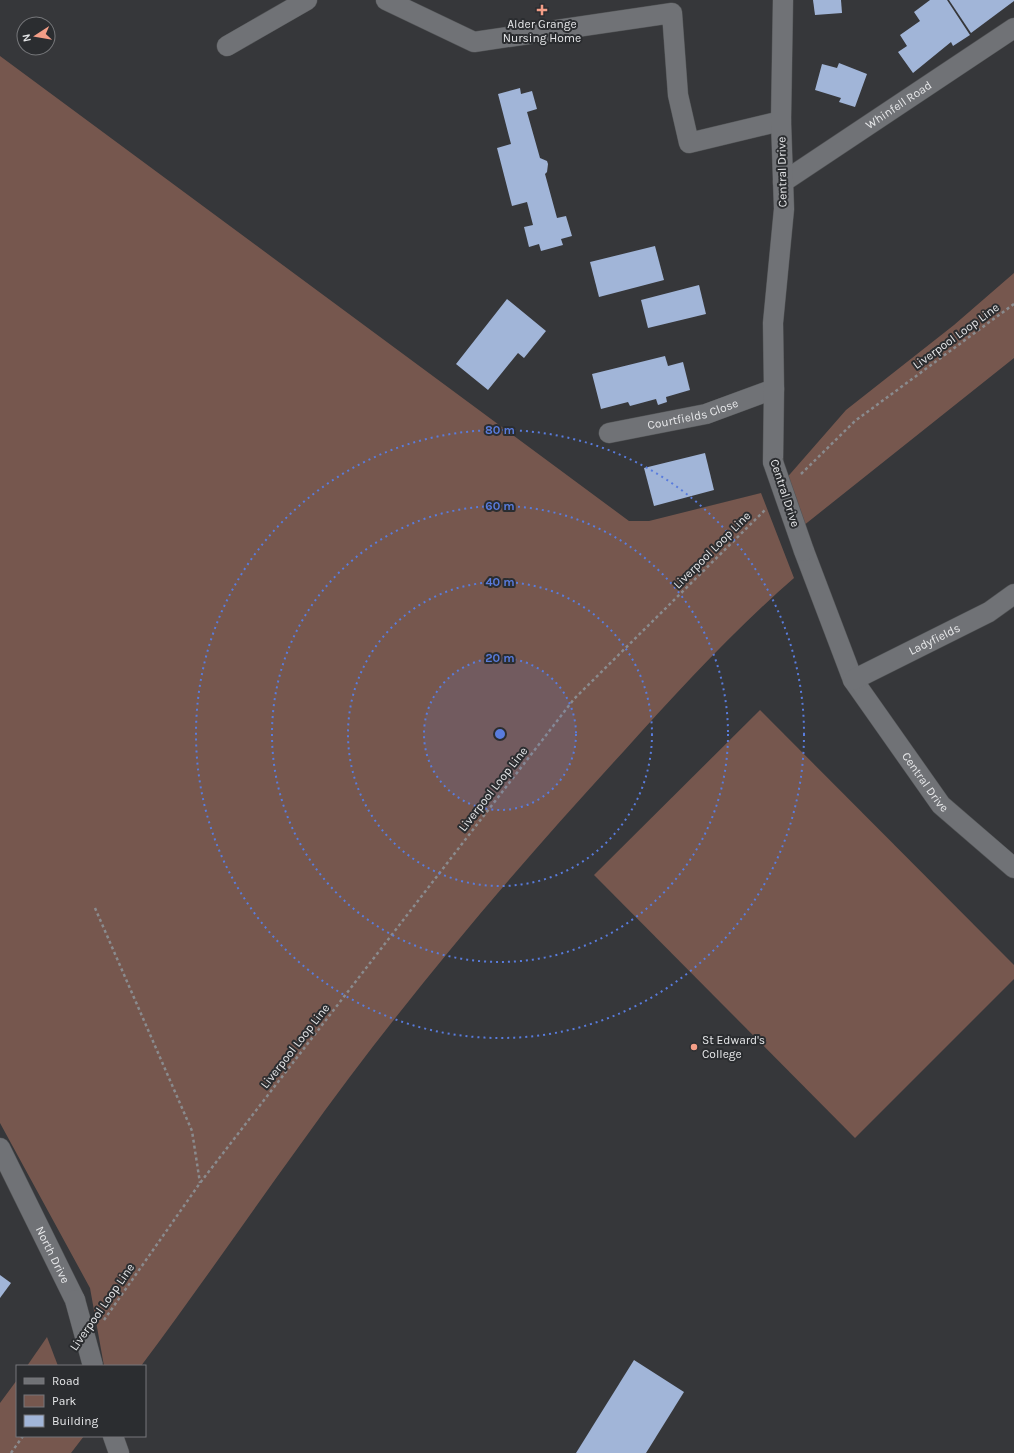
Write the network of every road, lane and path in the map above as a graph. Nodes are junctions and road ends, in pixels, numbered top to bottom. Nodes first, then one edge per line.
1 (307, 0) edge
2 (386, 0) edge
3 (783, 0) edge
4 (667, 7) edge
5 (1014, 28) edge
6 (227, 46) dead end
7 (781, 121) junction
8 (784, 182) junction
9 (1014, 304) edge
10 (774, 389) junction
11 (609, 433) dead end
12 (799, 477) dead end
13 (771, 504) dead end
14 (1014, 594) edge
15 (853, 680) junction
16 (1014, 868) edge
17 (95, 908) dead end
18 (0, 1148) edge
19 (200, 1183) junction
20 (99, 1327) dead end
21 (93, 1365) edge
22 (22, 1437) edge
23 (113, 1437) edge
24 (11, 1453) edge
25 (119, 1453) edge

1 - 6 street
2 - 4 street
3 - 7 street, Central Drive
4 - 7 street
5 - 8 street, Whinfell Road
7 - 8 street, Central Drive
8 - 10 street, Central Drive
9 - 12 path, Liverpool Loop Line
10 - 11 street, Courtfields Close
10 - 15 street, Central Drive, bridge
13 - 19 path, Liverpool Loop Line
14 - 15 street, Ladyfields
15 - 16 street, Central Drive
17 - 19 path
18 - 21 street, North Drive, bridge
19 - 20 path, Liverpool Loop Line
22 - 24 path
23 - 25 street

